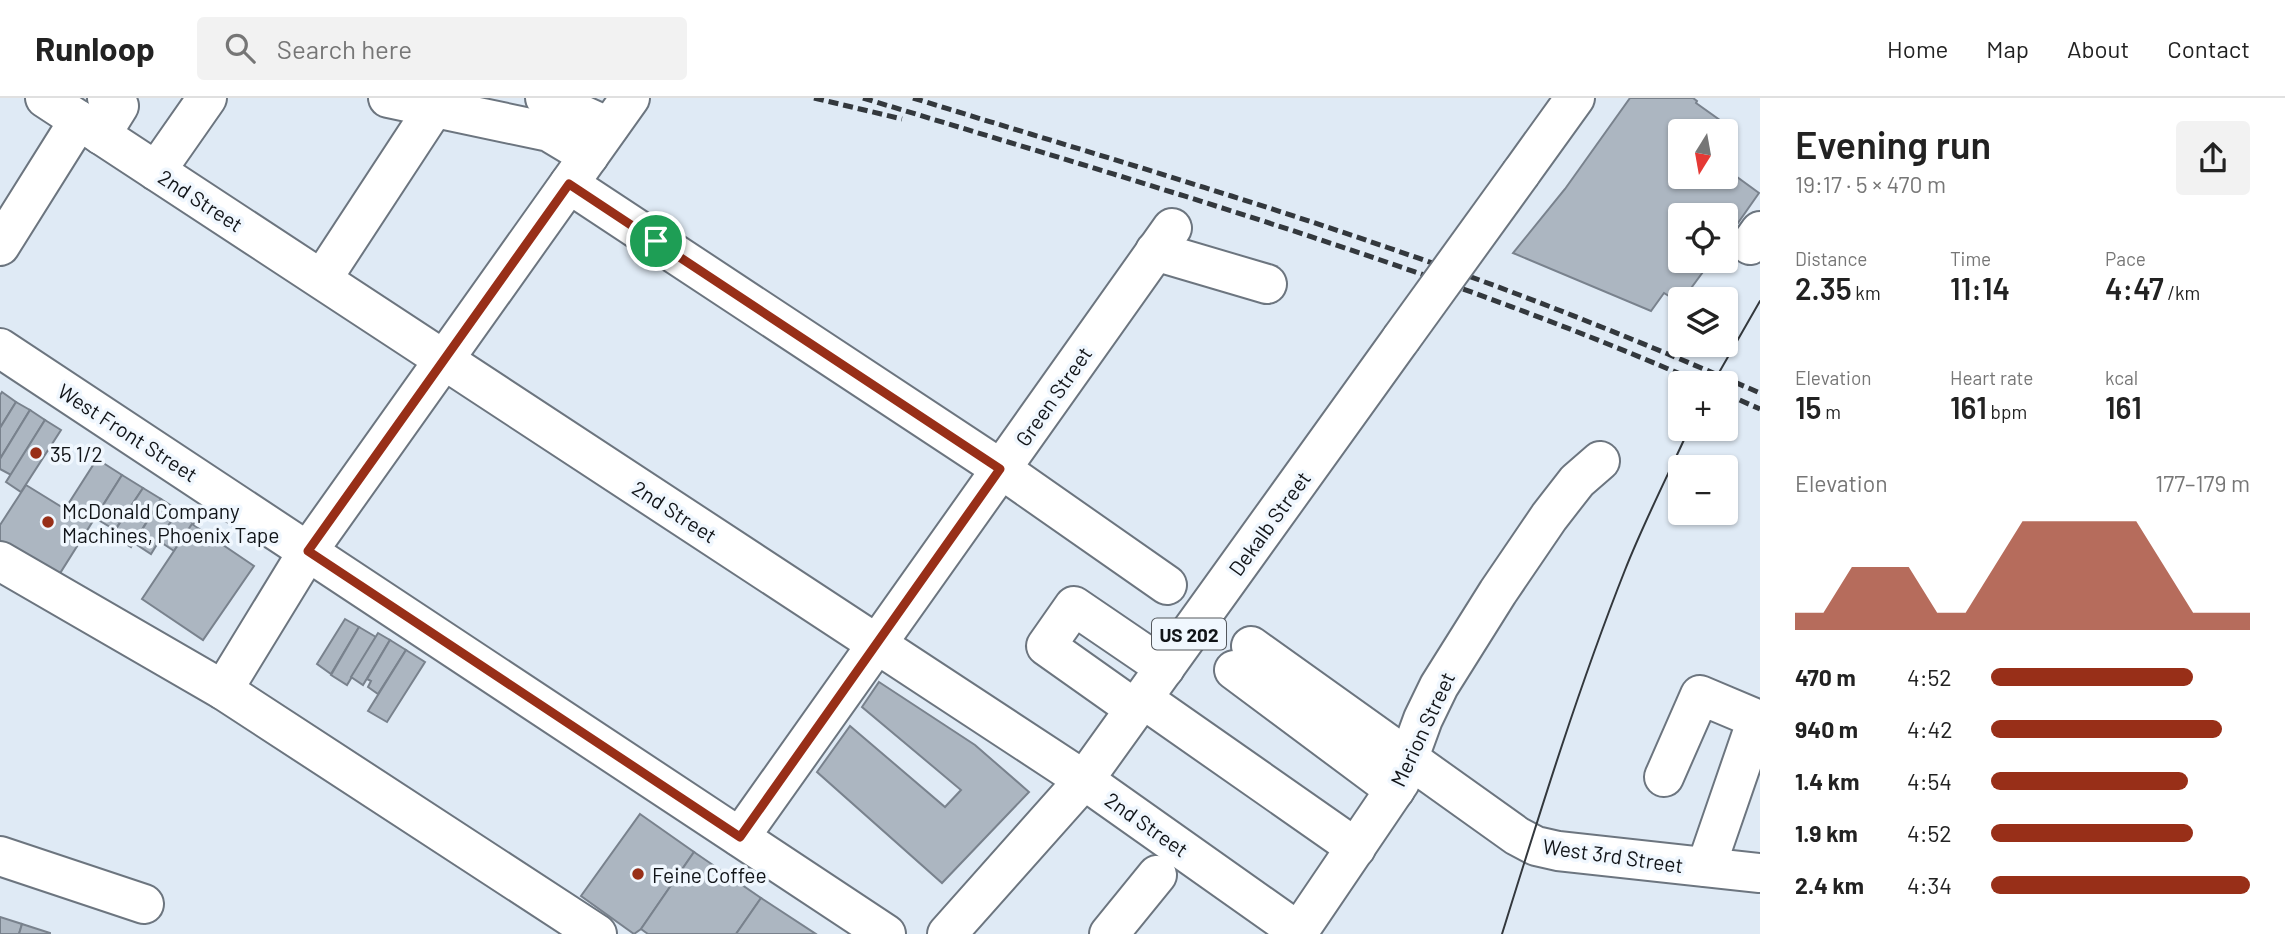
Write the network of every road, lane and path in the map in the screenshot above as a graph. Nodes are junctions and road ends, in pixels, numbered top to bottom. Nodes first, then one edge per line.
1 (45, 98) edge
2 (207, 98) edge
3 (388, 98) edge
4 (545, 98) edge
5 (1575, 98) edge
6 (434, 108) junction
7 (96, 118) edge
8 (600, 141) edge
9 (156, 171) junction
10 (0, 246) edge
11 (322, 279) junction
12 (1267, 284) dead end
13 (0, 348) edge
14 (444, 359) junction
15 (1600, 461) dead end
16 (1000, 469) junction
17 (308, 551) junction
18 (0, 561) edge
19 (1167, 585) dead end
20 (877, 643) junction
21 (1242, 658) dead end
22 (1165, 668) junction
23 (223, 690) junction
24 (1139, 704) junction
25 (1759, 719) edge
26 (1402, 774) junction
27 (1664, 777) dead end
28 (1084, 780) junction
29 (740, 837) junction
30 (1356, 848) junction
31 (0, 856) edge
32 (1706, 867) junction
33 (1760, 873) edge
34 (1157, 875) dead end
35 (144, 904) dead end
36 (1298, 933) edge
37 (597, 934) edge
38 (886, 934) edge
39 (947, 934) edge
40 (1109, 934) edge

1 - 7 main road, 2nd Street
2 - 9 main road
3 - 6 main road
4 - 8 main road
5 - 22 main road, Dekalb Street / US 202, bridge
6 - 8 main road
6 - 11 main road
7 - 9 main road, 2nd Street
7 - 10 main road
8 - 14 main road
8 - 16 main road
9 - 11 main road, 2nd Street
11 - 14 main road, 2nd Street
12 - 16 main road, Green Street
13 - 17 main road, West Front Street
14 - 17 main road
14 - 20 main road, 2nd Street
15 - 26 main road, Merion Street
16 - 19 main road
16 - 20 main road, Green Street
17 - 23 main road
17 - 29 main road, West Front Street
18 - 23 main road
20 - 28 main road, 2nd Street
20 - 29 main road, Green Street
21 - 26 main road, West 3rd Street
22 - 24 main road, Dekalb Street / US 202
22 - 24 main road
23 - 37 main road
24 - 28 main road, Dekalb Street / US 202
24 - 30 main road
25 - 27 main road
25 - 32 main road
26 - 30 main road, Merion Street
26 - 32 main road, West 3rd Street
28 - 36 main road, 2nd Street
28 - 39 main road, Dekalb Street / US 202
29 - 38 main road, West Front Street
30 - 36 main road, Merion Street
31 - 35 main road
32 - 33 main road, West 3rd Street
34 - 40 main road

